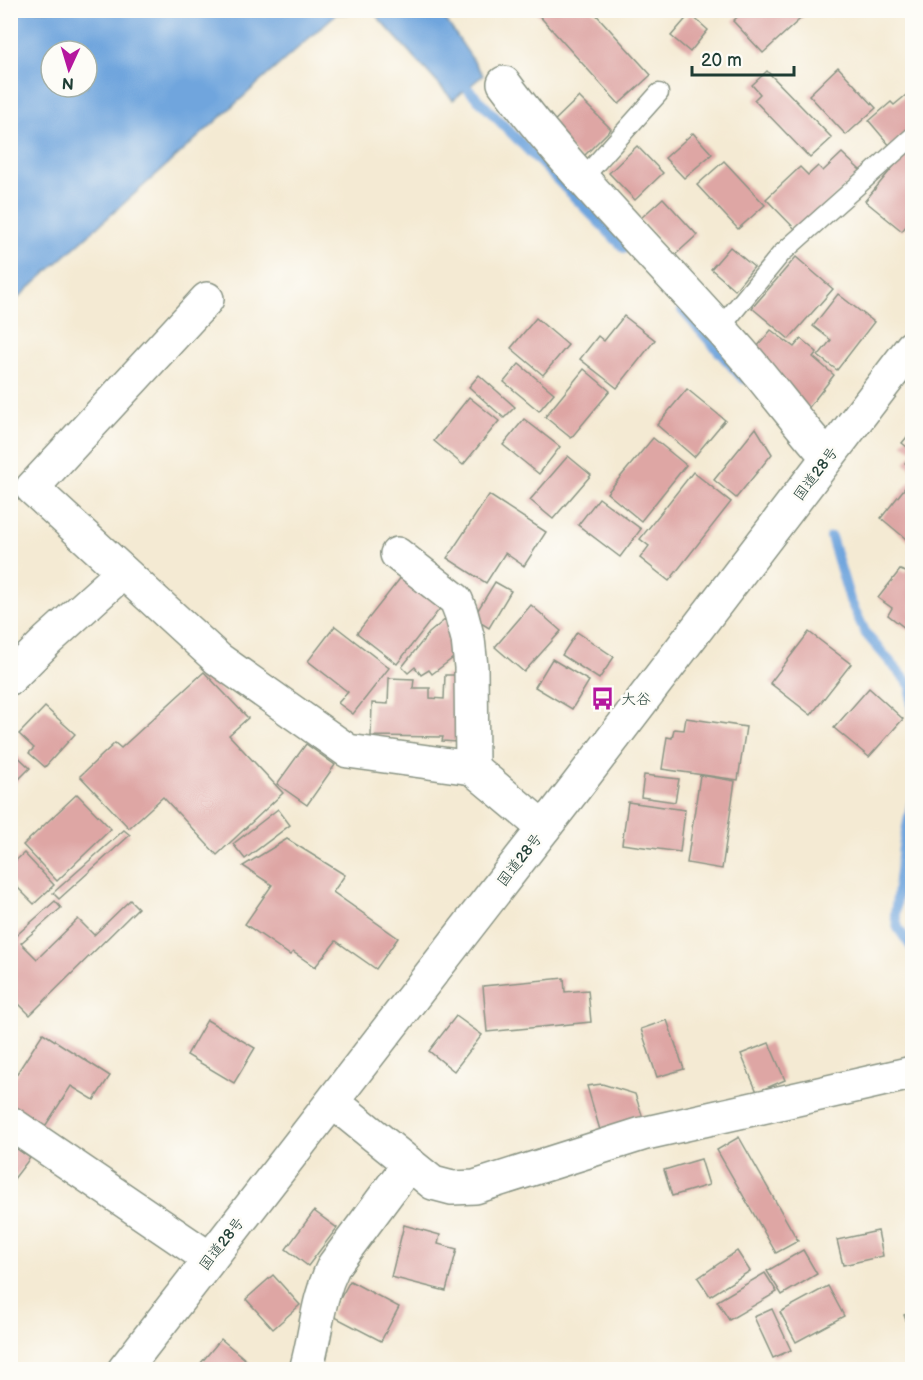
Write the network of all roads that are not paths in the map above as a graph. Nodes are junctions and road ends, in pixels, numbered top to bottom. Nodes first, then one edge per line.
1 (504, 83) dead end
2 (659, 93) dead end
3 (912, 137) edge
4 (583, 178) junction
5 (207, 299) dead end
6 (720, 328) junction
7 (912, 347) edge
8 (828, 457) junction
9 (398, 554) dead end
10 (123, 572) junction
11 (10, 678) edge
12 (472, 768) junction
13 (544, 828) junction
14 (912, 1073) edge
15 (333, 1102) junction
16 (10, 1123) edge
17 (409, 1164) junction
18 (210, 1259) junction
19 (124, 1370) edge
20 (306, 1370) edge

1 - 4 main road
2 - 4 lane
3 - 6 lane
4 - 6 main road
5 - 10 main road
6 - 8 main road
7 - 8 main road, 国道28号
8 - 13 main road, 国道28号
9 - 12 main road
10 - 11 main road
10 - 12 main road
12 - 13 main road
13 - 15 main road, 国道28号
14 - 17 main road
15 - 17 main road
15 - 18 main road, 国道28号
16 - 18 main road
17 - 20 main road
18 - 19 main road, 国道28号

